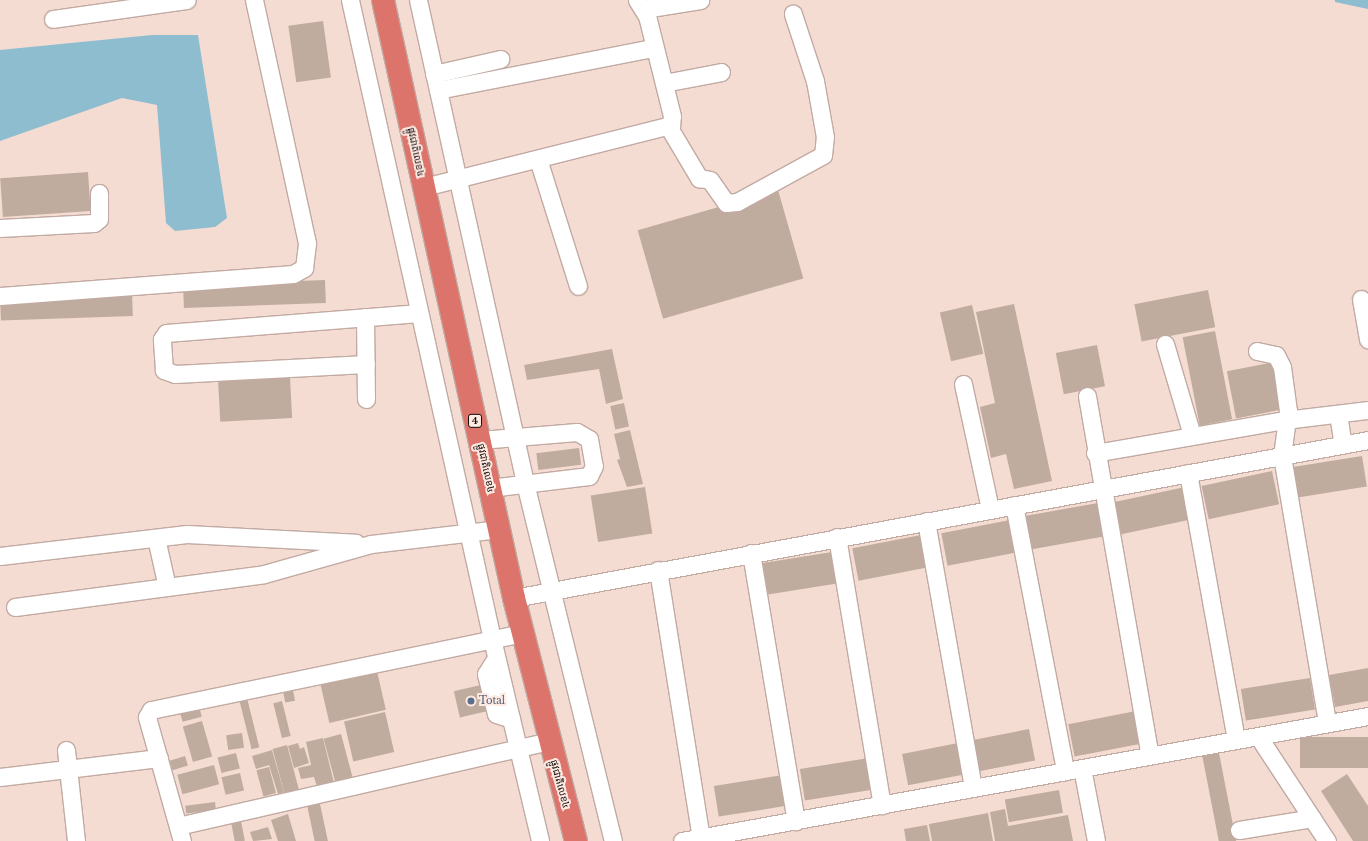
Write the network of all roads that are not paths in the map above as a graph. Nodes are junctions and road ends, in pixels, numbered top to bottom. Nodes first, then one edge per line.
1 (187, 0) edge
2 (254, 0) edge
3 (350, 0) edge
4 (382, 0) edge
5 (418, 0) edge
6 (700, 0) edge
7 (641, 5) edge
8 (793, 14) dead end
9 (53, 20) dead end
10 (653, 48) junction
11 (500, 59) dead end
12 (721, 72) dead end
13 (436, 82) junction
14 (664, 83) junction
15 (668, 126) junction
16 (538, 159) junction
17 (458, 178) junction
18 (424, 187) junction
19 (99, 193) dead end
20 (0, 228) edge
21 (578, 286) dead end
22 (0, 296) edge
23 (1362, 299) dead end
24 (419, 313) junction
25 (365, 317) junction
26 (1368, 339) edge
27 (1165, 344) dead end
28 (1257, 351) dead end
29 (366, 364) junction
30 (963, 384) dead end
31 (1087, 396) dead end
32 (366, 399) dead end
33 (1368, 410) edge
34 (1338, 414) junction
35 (1285, 420) junction
36 (1192, 435) junction
37 (515, 436) junction
38 (480, 440) junction
39 (1368, 440) edge
40 (1343, 445) junction
41 (1095, 453) junction
42 (1282, 456) junction
43 (1188, 473) junction
44 (525, 483) junction
45 (490, 488) junction
46 (1100, 489) junction
47 (1014, 505) junction
48 (990, 509) junction
49 (926, 521) junction
50 (499, 529) junction
51 (468, 535) junction
52 (837, 537) junction
53 (156, 538) junction
54 (371, 544) junction
55 (751, 553) junction
56 (0, 556) edge
57 (658, 570) junction
58 (167, 587) junction
59 (552, 590) junction
60 (514, 598) junction
61 (15, 607) dead end
62 (523, 633) junction
63 (492, 639) junction
64 (1368, 716) edge
65 (1327, 723) junction
66 (1258, 736) junction
67 (1236, 740) junction
68 (549, 741) junction
69 (516, 749) junction
70 (66, 750) dead end
71 (1150, 756) junction
72 (159, 758) junction
73 (68, 768) junction
74 (1082, 768) junction
75 (1065, 771) junction
76 (0, 777) edge
77 (973, 788) junction
78 (882, 805) junction
79 (1312, 818) junction
80 (796, 820) junction
81 (1239, 830) dead end
82 (180, 833) edge
83 (701, 838) junction
84 (76, 841) edge
85 (540, 841) edge
86 (576, 841) edge
87 (613, 841) edge
88 (682, 841) edge
89 (1096, 841) edge
90 (1327, 841) edge

1 - 9 street
2 - 22 street
3 - 24 street
4 - 18 highway, ផ្លូវជាតិលេខ៤ / 4
5 - 13 street
6 - 7 street
7 - 10 street
8 - 15 street
10 - 13 street
10 - 14 street
11 - 13 street
12 - 14 street
13 - 17 street
14 - 15 street
15 - 16 street
16 - 17 street
16 - 21 street
17 - 18 street
17 - 37 street
18 - 38 highway, ផ្លូវជាតិលេខ៤ / 4
19 - 20 street
23 - 26 street
24 - 25 street
24 - 51 street
25 - 29 street
25 - 29 street
27 - 36 street
28 - 35 street
29 - 32 street
30 - 48 street
31 - 41 street
33 - 34 street
34 - 35 street
34 - 40 street
35 - 36 street
35 - 42 street
36 - 41 street
37 - 38 street
37 - 44 street
37 - 44 street
38 - 45 highway, ផ្លូវជាតិលេខ៤ / 4
39 - 40 street
40 - 42 street
41 - 46 street
42 - 43 street
42 - 65 street
43 - 46 street
43 - 67 street
44 - 45 street
44 - 59 street
45 - 50 highway, ផ្លូវជាតិលេខ៤ / 4
46 - 47 street
46 - 71 street
47 - 48 street
47 - 75 street
48 - 49 street
49 - 52 street
49 - 77 street
50 - 51 street
50 - 60 highway, ផ្លូវជាតិលេខ៤ / 4
51 - 54 street
51 - 63 street
52 - 55 street
52 - 78 street
53 - 54 street
53 - 56 street
53 - 58 street
54 - 58 street
55 - 57 street
55 - 80 street
57 - 59 street
57 - 83 street
58 - 61 street
59 - 60 street
59 - 87 street
60 - 62 highway, ផ្លូវជាតិលេខ៤ / 4
62 - 63 street
62 - 68 highway, ផ្លូវជាតិលេខ៤ / 4
63 - 69 street
63 - 72 street
64 - 65 street
65 - 66 street
66 - 67 street
66 - 79 street
67 - 71 street
68 - 69 street
68 - 86 highway, ផ្លូវជាតិលេខ៤ / 4
69 - 82 street
69 - 85 street
70 - 73 street
71 - 74 street
72 - 73 street
72 - 82 street
73 - 76 street
73 - 84 street
74 - 75 street
74 - 89 street
75 - 77 street
77 - 78 street
78 - 80 street
79 - 81 street
79 - 90 street
80 - 83 street
83 - 88 street

